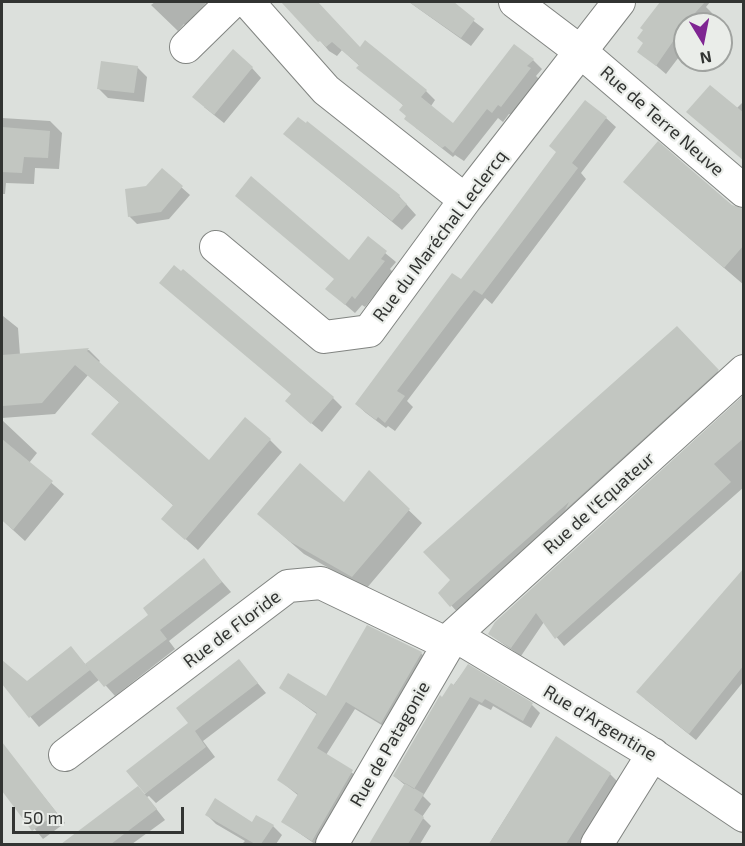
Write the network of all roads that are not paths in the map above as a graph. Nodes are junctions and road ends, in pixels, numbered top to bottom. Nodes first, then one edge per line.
1 (232, 2) edge
2 (248, 2) edge
3 (515, 2) edge
4 (619, 2) edge
5 (186, 47) dead end
6 (581, 52) junction
7 (744, 191) edge
8 (465, 200) junction
9 (216, 247) dead end
10 (744, 371) edge
11 (451, 640) junction
12 (653, 754) junction
13 (65, 755) dead end
14 (744, 816) edge
15 (332, 844) edge
16 (597, 844) edge

1 - 5 street
2 - 8 street
3 - 6 street, Rue de Terre Neuve
4 - 6 street, Rue du Maréchal Leclercq
6 - 7 street, Rue de Terre Neuve
6 - 8 street, Rue du Maréchal Leclercq
8 - 9 street, Rue du Maréchal Leclercq
10 - 11 street, Rue de l'Equateur
11 - 12 street, Rue d'Argentine
11 - 13 street, Rue de Floride
11 - 15 street, Rue de Patagonie
12 - 14 street, Rue d'Argentine
12 - 16 street

